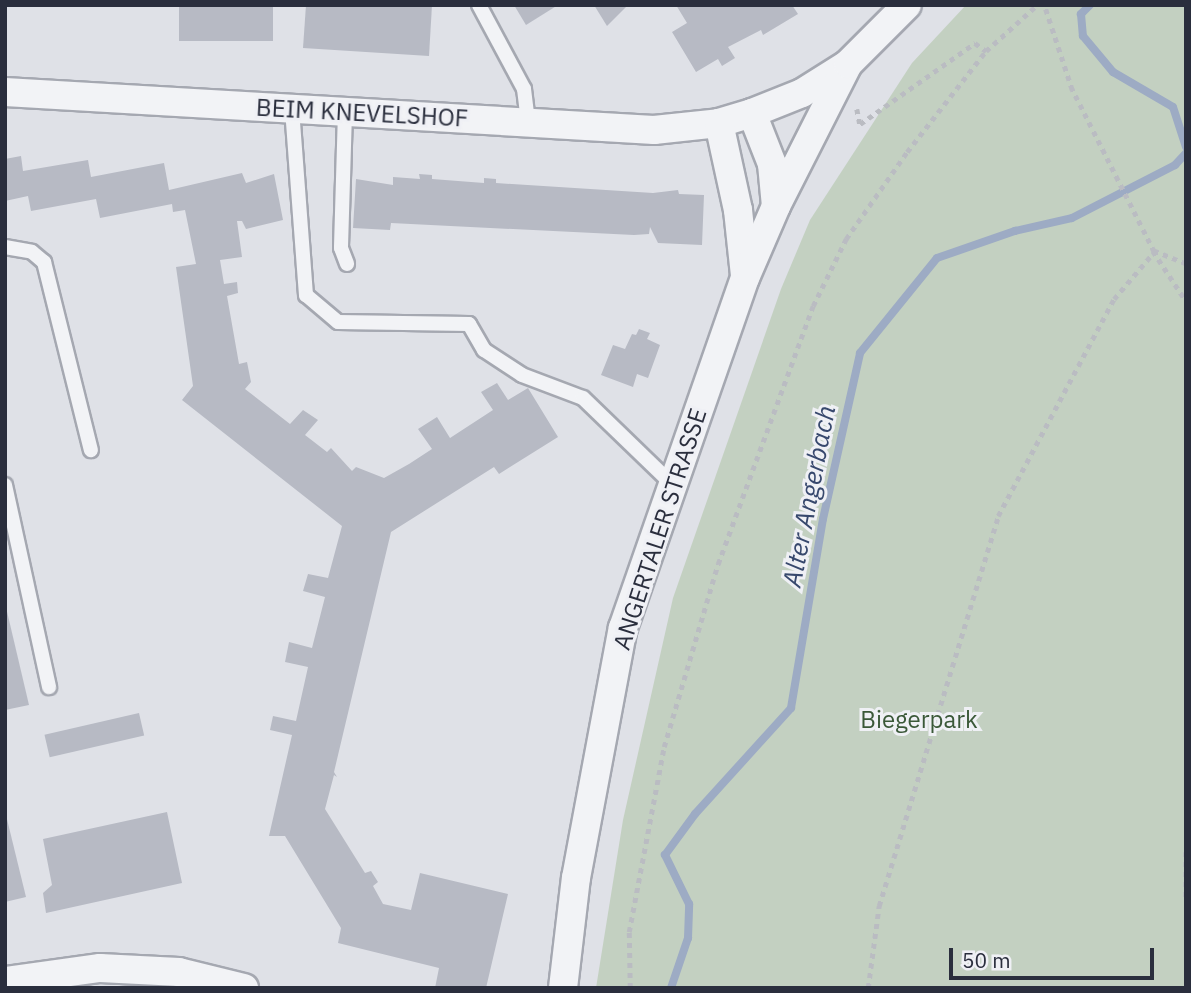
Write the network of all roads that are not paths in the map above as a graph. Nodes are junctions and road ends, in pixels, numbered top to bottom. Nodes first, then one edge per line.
1 (479, 5) edge
2 (907, 5) edge
3 (848, 64) junction
4 (5, 92) edge
5 (292, 109) junction
6 (345, 112) junction
7 (752, 113) junction
8 (528, 123) junction
9 (719, 123) junction
10 (776, 206) junction
11 (5, 247) edge
12 (347, 264) dead end
13 (745, 278) junction
14 (91, 450) dead end
15 (5, 485) edge
16 (673, 485) junction
17 (49, 687) dead end
18 (5, 981) edge
19 (244, 988) edge
20 (563, 988) edge

1 - 8 lane
2 - 3 street, ANGERTALER STRASSE
3 - 7 street, BEIM KNEVELSHOF
3 - 10 street, ANGERTALER STRASSE
4 - 5 street, BEIM KNEVELSHOF
5 - 6 street, BEIM KNEVELSHOF
5 - 16 lane
6 - 8 street, BEIM KNEVELSHOF
6 - 12 lane
7 - 9 street, BEIM KNEVELSHOF
7 - 10 street, ANGERTALER STRASSE
8 - 9 street, BEIM KNEVELSHOF
9 - 13 street
10 - 13 street, ANGERTALER STRASSE
11 - 14 lane
13 - 16 street, ANGERTALER STRASSE
15 - 17 lane
16 - 20 street, ANGERTALER STRASSE
18 - 19 street

